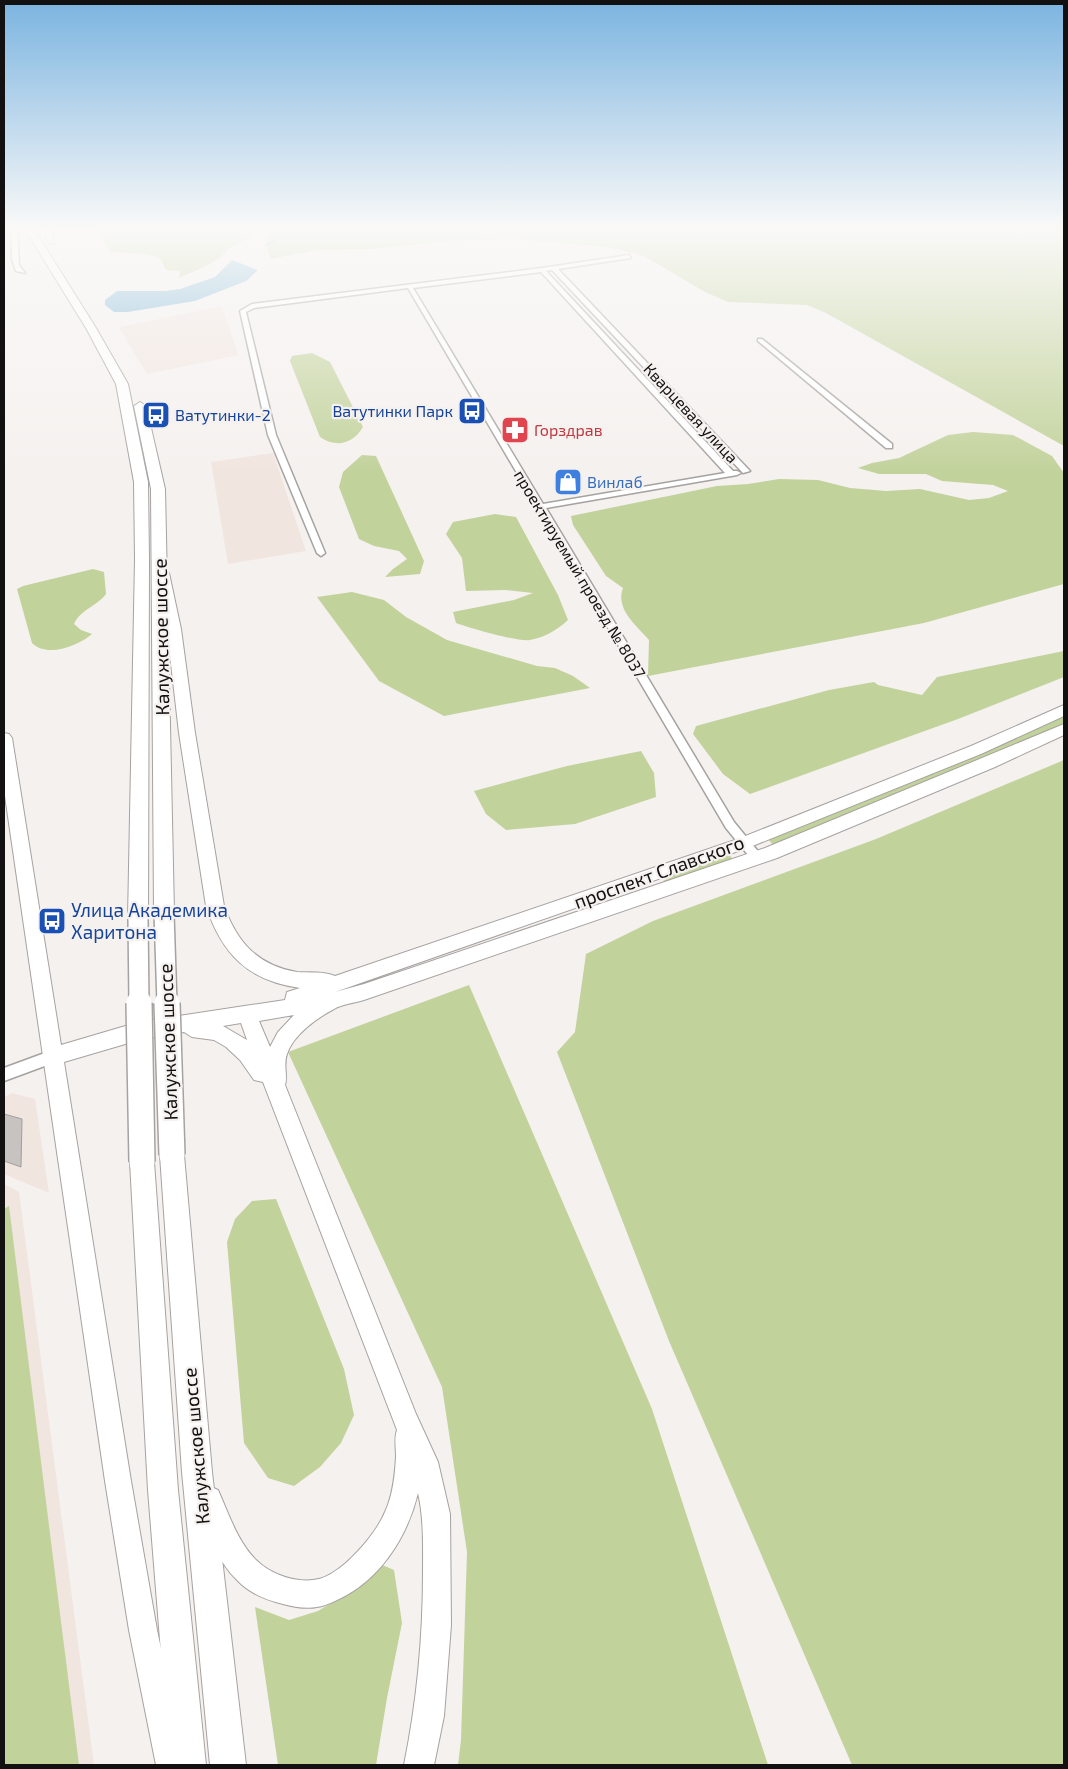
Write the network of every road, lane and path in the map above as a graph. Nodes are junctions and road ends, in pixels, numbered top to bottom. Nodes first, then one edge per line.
1 (79, 309) edge
2 (246, 309) edge
3 (423, 309) edge
4 (578, 309) edge
5 (592, 309) edge
6 (760, 340) dead end
7 (138, 398) dead end
8 (889, 446) dead end
9 (731, 474) junction
10 (540, 507) junction
11 (322, 553) dead end
12 (160, 557) junction
13 (1064, 710) edge
14 (1064, 729) edge
15 (4, 738) edge
16 (744, 843) junction
17 (756, 858) junction
18 (348, 980) junction
19 (336, 1000) junction
20 (247, 1015) junction
21 (172, 1027) junction
22 (53, 1056) junction
23 (4, 1075) edge
24 (278, 1097) junction
25 (406, 1421) junction
26 (197, 1472) junction
27 (171, 1765) edge
28 (188, 1765) edge
29 (228, 1765) edge
30 (419, 1765) edge

1 - 28 highway, Калужское шоссе, bridge
2 - 11 street
3 - 10 street, проектируемый проезд № 8037
4 - 9 street, Кварцевая улица
5 - 9 street, Кварцевая улица
6 - 8 street
7 - 12 highway, Калужское шоссе
9 - 10 street
10 - 16 street, проектируемый проезд № 8037
12 - 18 main road
12 - 26 highway, Калужское шоссе, bridge
13 - 16 main road, проспект Славского
14 - 17 main road, проспект Славского
15 - 22 main road
16 - 17 street, проектируемый проезд № 8037
16 - 18 main road, проспект Славского
17 - 19 main road, проспект Славского
18 - 20 main road, проспект Славского
19 - 20 main road, проспект Славского
19 - 24 main road
20 - 21 main road, проспект Славского
20 - 24 main road
21 - 22 main road, проспект Славского
21 - 24 main road
22 - 23 street
22 - 27 main road
24 - 25 main road
25 - 26 main road
25 - 30 main road
26 - 29 highway, Калужское шоссе

